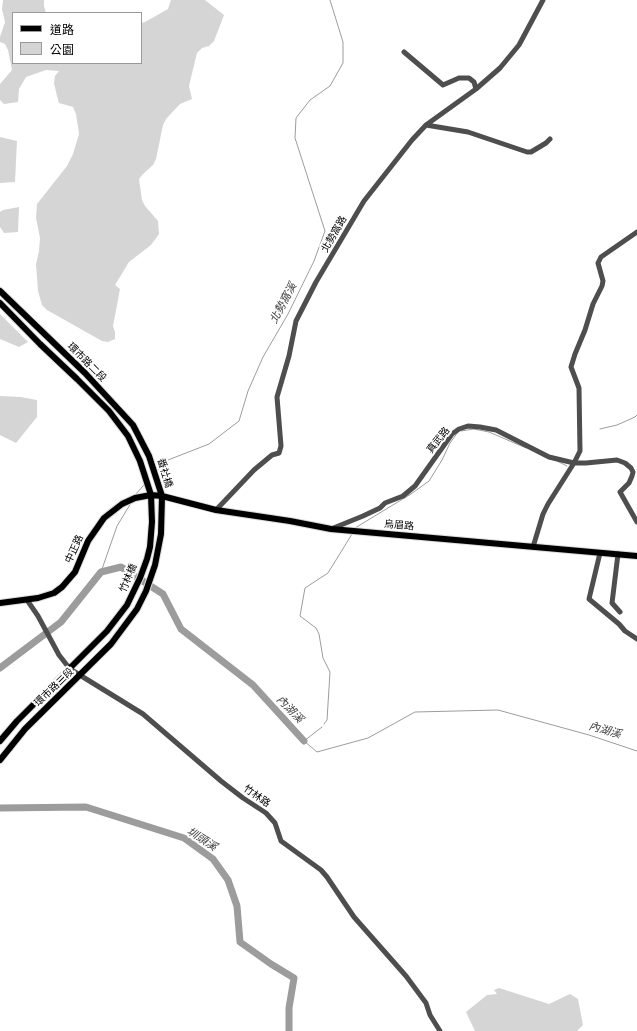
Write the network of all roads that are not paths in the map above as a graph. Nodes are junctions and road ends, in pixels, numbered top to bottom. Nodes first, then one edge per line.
1 (543, 0) edge
2 (404, 52) dead end
3 (476, 89) junction
4 (426, 125) junction
5 (550, 139) dead end
6 (637, 232) edge
7 (0, 291) edge
8 (0, 303) edge
9 (149, 456) joint
10 (140, 461) joint
11 (574, 463) junction
12 (151, 495) junction
13 (162, 496) junction
14 (216, 510) junction
15 (637, 522) edge
16 (331, 529) junction
17 (534, 547) junction
18 (600, 553) junction
19 (618, 554) junction
20 (637, 556) edge
21 (27, 600) junction
22 (0, 603) edge
23 (127, 605) joint
24 (136, 609) joint
25 (620, 612) dead end
26 (637, 639) edge
27 (70, 669) junction
28 (80, 676) junction
29 (0, 741) edge
30 (0, 760) edge
31 (440, 1031) edge

1 - 3 street, 北勢窩路
2 - 3 street
3 - 4 street, 北勢窩路
4 - 5 street
4 - 14 street, 北勢窩路
6 - 11 street
7 - 9 main road, 環市路二段
8 - 10 main road, 環市路二段
9 - 13 main road, 番社橋
10 - 12 main road, 番社橋
11 - 15 street, 真武路
11 - 16 street, 真武路
11 - 17 street
12 - 13 main road, 中正路
12 - 21 main road, 中正路
12 - 23 main road, 竹林橋
13 - 14 main road, 烏眉路
13 - 24 main road, 竹林橋
14 - 16 main road, 烏眉路
16 - 17 main road, 烏眉路
17 - 18 main road, 烏眉路
18 - 19 main road, 烏眉路
18 - 26 street
19 - 20 main road, 烏眉路
19 - 25 street
21 - 22 main road, 中正路
21 - 27 street, 竹林路
23 - 27 main road, 環市路二段
24 - 28 main road, 環市路二段
27 - 28 street, 竹林路
27 - 29 main road, 環市路二段
28 - 30 main road, 環市路二段
28 - 31 street, 竹林路

